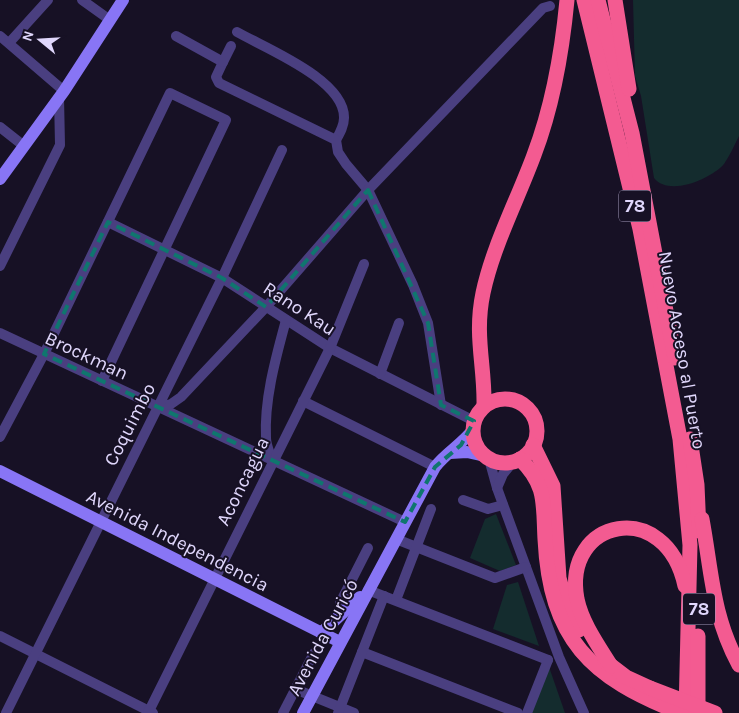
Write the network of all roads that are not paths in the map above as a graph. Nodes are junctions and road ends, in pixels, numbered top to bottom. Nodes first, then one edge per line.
1 (48, 0) edge
2 (82, 0) edge
3 (123, 0) edge
4 (567, 0) edge
5 (584, 0) edge
6 (598, 0) edge
7 (615, 0) edge
8 (550, 6) dead end
9 (110, 20) junction
10 (237, 32) dead end
11 (0, 36) edge
12 (176, 36) dead end
13 (9, 44) junction
14 (232, 46) dead end
15 (223, 62) junction
16 (61, 94) junction
17 (0, 127) edge
18 (632, 133) junction
19 (336, 140) junction
20 (24, 146) junction
21 (282, 150) dead end
22 (0, 179) edge
23 (368, 190) junction
24 (108, 222) junction
25 (164, 250) junction
26 (364, 264) dead end
27 (0, 266) edge
28 (222, 278) junction
29 (266, 307) junction
30 (286, 320) junction
31 (399, 324) dead end
32 (0, 333) edge
33 (330, 348) junction
34 (44, 354) junction
35 (380, 374) junction
36 (102, 381) junction
37 (302, 401) junction
38 (441, 405) junction
39 (484, 406) junction
40 (158, 407) junction
41 (473, 426) junction
42 (0, 437) edge
43 (533, 445) junction
44 (450, 454) junction
45 (487, 457) junction
46 (272, 460) junction
47 (516, 460) junction
48 (435, 467) junction
49 (0, 471) edge
50 (497, 488) junction
51 (463, 500) dead end
52 (503, 505) junction
53 (698, 506) junction
54 (431, 509) dead end
55 (100, 522) junction
56 (405, 522) junction
57 (396, 539) junction
58 (416, 547) junction
59 (368, 548) dead end
60 (526, 567) junction
61 (357, 571) junction
62 (213, 580) junction
63 (371, 584) junction
64 (384, 596) junction
65 (396, 600) junction
66 (340, 603) dead end
67 (690, 615) junction
68 (321, 633) junction
69 (0, 636) edge
70 (340, 642) junction
71 (362, 652) junction
72 (314, 653) dead end
73 (36, 654) junction
74 (559, 657) junction
75 (548, 660) junction
76 (739, 664) edge
77 (611, 666) junction
78 (295, 690) junction
79 (652, 695) junction
80 (312, 696) junction
81 (339, 710) edge
82 (150, 712) edge
83 (6, 713) edge
84 (283, 713) edge
85 (303, 713) edge
86 (354, 713) edge
87 (518, 713) edge
88 (527, 713) edge
89 (584, 713) edge
90 (681, 713) edge
91 (686, 713) edge
92 (698, 713) edge
93 (715, 713) edge

1 - 13 street
2 - 9 street
3 - 9 main road
4 - 39 highway
5 - 67 highway, Nuevo Acceso al Puerto / 78
6 - 18 highway, Nuevo Acceso al Puerto / 78
7 - 18 highway
8 - 23 street
9 - 16 main road
10 - 19 street
11 - 13 street
12 - 15 street
13 - 16 street
14 - 15 street
15 - 19 street
16 - 20 main road
16 - 27 street
17 - 20 street
18 - 53 highway, Nuevo Acceso al Puerto / 78
19 - 23 street
20 - 22 main road
21 - 28 street, Coquimbo
23 - 29 street
23 - 38 street
24 - 25 street, Rano Kau
24 - 25 street
24 - 34 street
25 - 28 street, Rano Kau
25 - 36 street
26 - 33 street, Aconcagua
28 - 29 street, Rano Kau
28 - 40 street, Coquimbo
29 - 30 street, Rano Kau
29 - 40 street
30 - 33 street, Rano Kau
30 - 46 street
31 - 35 street
32 - 34 street, Brockman
33 - 35 street, Rano Kau
33 - 37 street, Aconcagua
34 - 36 street, Brockman
34 - 42 street
35 - 38 street, Rano Kau
36 - 40 street, Brockman
37 - 46 street, Aconcagua
37 - 48 street
38 - 41 street, Rano Kau
39 - 41 highway
39 - 43 highway
40 - 46 street, Brockman
40 - 55 street, Coquimbo
41 - 44 main road, Avenida Curicó
41 - 45 highway
43 - 47 highway
43 - 77 highway
44 - 45 main road
44 - 48 main road, Avenida Curicó
45 - 47 highway
45 - 50 street
46 - 56 street, Brockman
46 - 62 street, Aconcagua
47 - 50 street
47 - 79 highway
48 - 56 main road, Avenida Curicó
49 - 55 main road, Avenida Independencia
50 - 52 street
51 - 52 street
52 - 60 street
53 - 76 highway
53 - 92 highway, Nuevo Acceso al Puerto / 78
54 - 58 street
55 - 62 main road, Avenida Independencia
55 - 73 street, Coquimbo
56 - 57 main road, Avenida Curicó
57 - 58 street
57 - 63 main road, Avenida Curicó
58 - 60 street
58 - 65 street
59 - 61 street, Avenida Curicó
60 - 74 street
61 - 63 street, Avenida Curicó
61 - 66 street, Avenida Curicó
62 - 68 main road, Avenida Independencia
62 - 82 street, Aconcagua
63 - 64 street
63 - 68 main road
63 - 70 main road, Avenida Curicó
64 - 65 street
64 - 71 street, Avenida Curicó
65 - 75 street
67 - 77 highway
67 - 91 highway, Nuevo Acceso al Puerto / 78
68 - 70 main road, Avenida Independencia
69 - 73 street
70 - 80 main road, Avenida Curicó
71 - 81 street, Avenida Curicó
71 - 87 street
72 - 78 street, Avenida Curicó
73 - 82 street
73 - 83 street, Coquimbo
74 - 75 street
74 - 89 street
75 - 88 street
77 - 79 highway
78 - 80 street
78 - 84 street, Avenida Curicó
79 - 90 highway
79 - 93 highway, bridge
80 - 81 street
80 - 85 main road, Avenida Curicó
81 - 86 street

